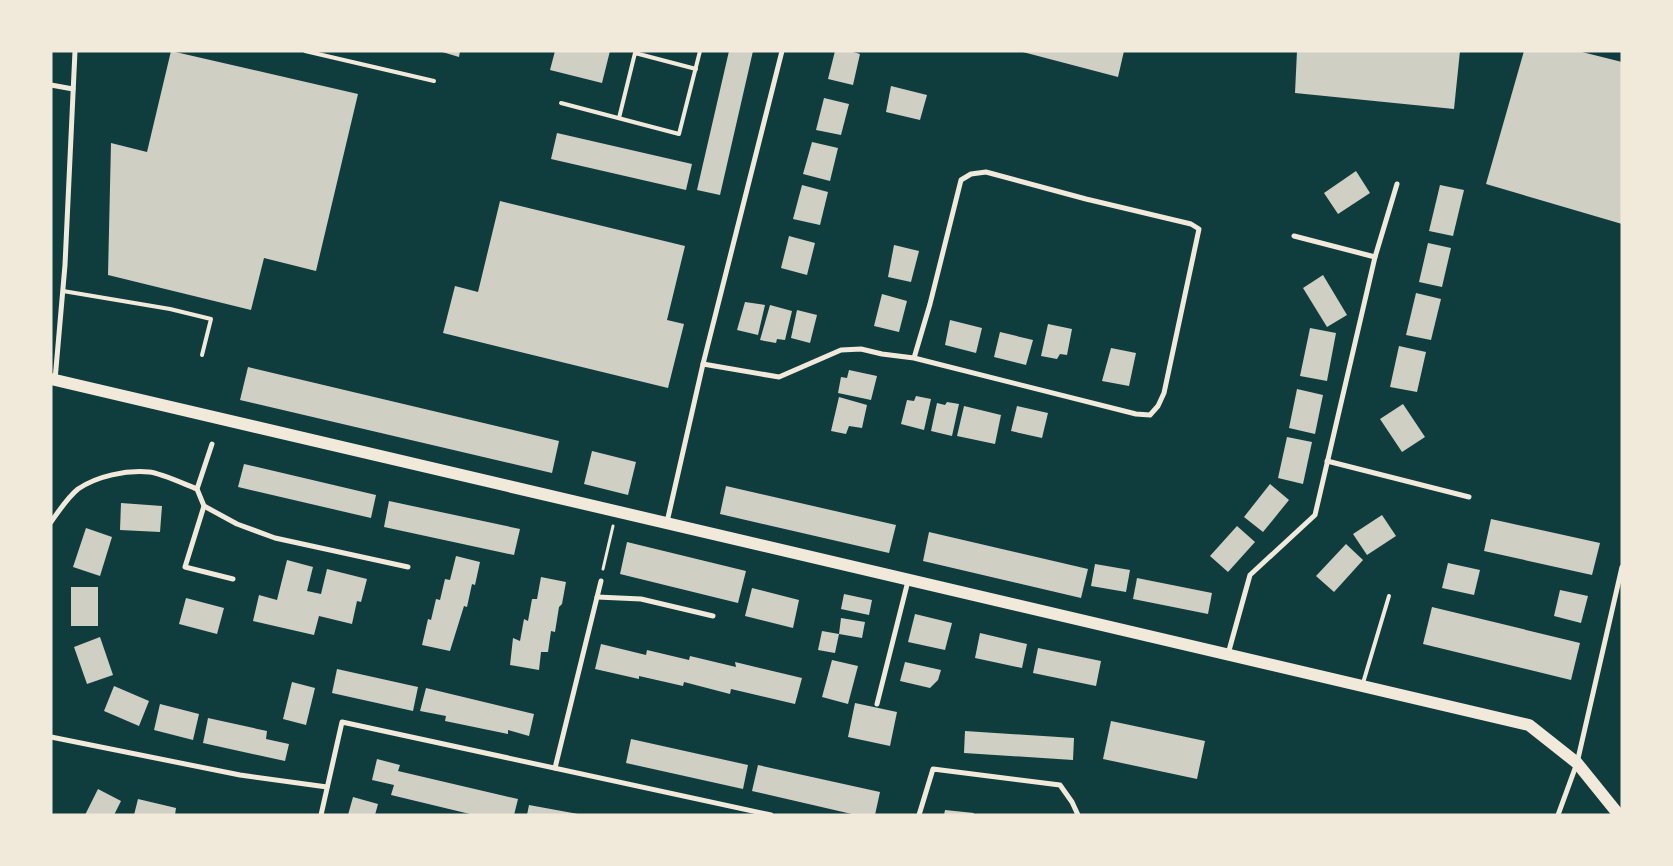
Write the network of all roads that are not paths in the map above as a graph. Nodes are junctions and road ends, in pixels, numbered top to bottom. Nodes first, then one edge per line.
1 (74, 51) edge
2 (305, 51) edge
3 (700, 51) edge
4 (782, 51) edge
5 (696, 69) junction
6 (434, 81) dead end
7 (51, 85) edge
8 (73, 89) junction
9 (561, 103) dead end
10 (619, 118) junction
11 (1397, 184) dead end
12 (1294, 236) dead end
13 (1375, 257) junction
14 (63, 291) junction
15 (202, 355) dead end
16 (914, 358) junction
17 (703, 364) junction
18 (53, 380) edge
19 (212, 444) dead end
20 (1327, 461) junction
21 (196, 489) junction
22 (1469, 497) dead end
23 (204, 506) junction
24 (51, 522) edge
25 (666, 523) junction
26 (1622, 567) edge
27 (408, 568) dead end
28 (233, 579) dead end
29 (909, 580) junction
30 (601, 581) road end
31 (1390, 596) dead end
32 (597, 597) junction
33 (713, 616) dead end
34 (1228, 654) junction
35 (1362, 686) junction
36 (877, 704) dead end
37 (51, 737) edge
38 (1577, 763) junction
39 (555, 768) junction
40 (327, 787) junction
41 (321, 815) edge
42 (771, 815) edge
43 (920, 815) edge
44 (1078, 815) edge
45 (1558, 815) edge
46 (1619, 815) edge

1 - 8 street
2 - 6 lane
3 - 5 lane
4 - 17 street
5 - 10 lane
5 - 10 lane
7 - 8 street
8 - 14 street
9 - 10 lane
11 - 13 street
12 - 13 street
13 - 20 street
14 - 15 lane
14 - 18 street
16 - 16 street
16 - 17 street
17 - 25 street
18 - 25 main road
19 - 21 street
20 - 22 street
20 - 34 street
21 - 23 street
21 - 24 street
23 - 27 street
23 - 28 street
25 - 29 main road
26 - 38 street
29 - 34 main road
29 - 36 street
30 - 32 street
31 - 35 lane
32 - 33 street
32 - 39 street
34 - 35 main road
35 - 38 main road
37 - 40 street
38 - 45 street
38 - 46 main road
39 - 40 street
39 - 42 street
40 - 41 street
43 - 44 street

